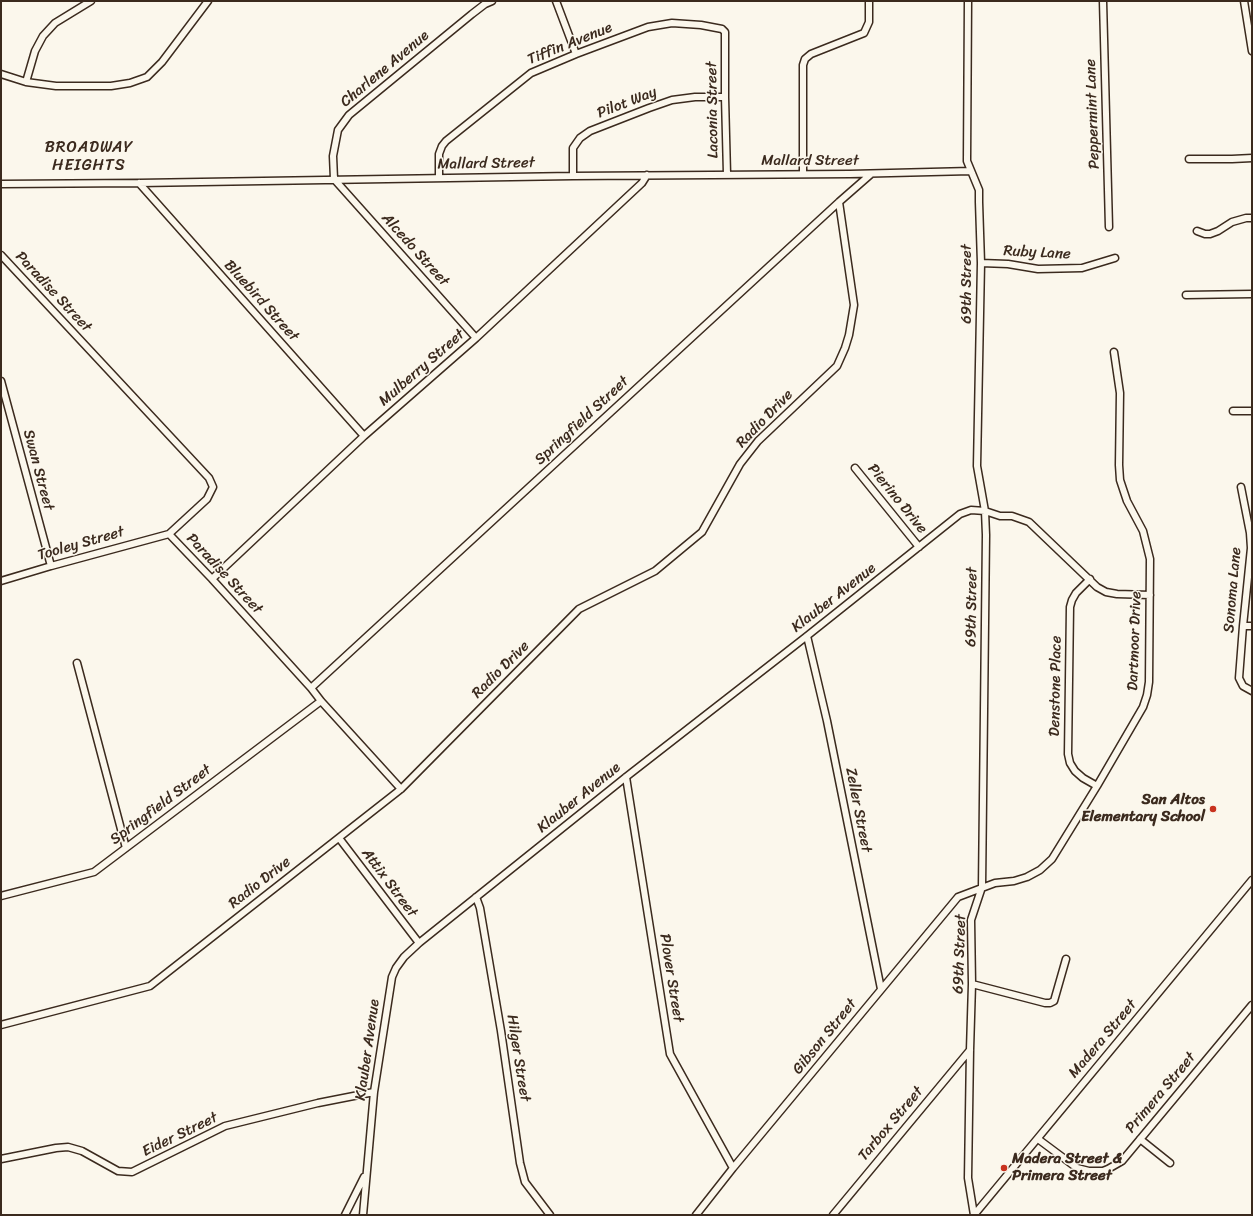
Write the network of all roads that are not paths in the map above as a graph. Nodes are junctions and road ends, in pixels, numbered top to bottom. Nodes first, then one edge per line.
1 (91, 1) edge
2 (208, 1) edge
3 (492, 1) edge
4 (556, 1) edge
5 (869, 1) edge
6 (968, 1) edge
7 (1103, 1) edge
8 (1244, 1) edge
9 (725, 46) joint
10 (1252, 51) edge
11 (576, 54) junction
12 (1, 74) edge
13 (26, 82) junction
14 (725, 97) junction
15 (1189, 158) dead end
16 (1252, 158) edge
17 (971, 171) junction
18 (727, 174) junction
19 (802, 174) junction
20 (872, 174) junction
21 (647, 175) junction
22 (573, 176) junction
23 (439, 178) junction
24 (334, 179) junction
25 (138, 183) junction
26 (1, 184) edge
27 (839, 202) junction
28 (1252, 218) edge
29 (1109, 227) dead end
30 (1197, 231) dead end
31 (1, 255) edge
32 (1115, 258) dead end
33 (980, 263) junction
34 (1252, 294) edge
35 (1186, 295) dead end
36 (476, 338) junction
37 (1114, 352) dead end
38 (1, 381) edge
39 (1233, 411) dead end
40 (1252, 411) edge
41 (364, 436) junction
42 (855, 468) dead end
43 (1242, 487) dead end
44 (985, 511) junction
45 (169, 534) junction
46 (919, 547) junction
47 (51, 566) junction
48 (212, 579) junction
49 (1090, 579) junction
50 (1, 581) edge
51 (1150, 595) junction
52 (1243, 626) junction
53 (1252, 626) edge
54 (807, 636) junction
55 (77, 663) dead end
56 (311, 688) junction
57 (1252, 692) edge
58 (321, 701) junction
59 (626, 777) junction
60 (1097, 786) junction
61 (401, 789) junction
62 (339, 838) junction
63 (126, 848) junction
64 (1252, 880) edge
65 (982, 887) junction
66 (1, 896) edge
67 (476, 897) junction
68 (419, 943) junction
69 (1066, 958) dead end
70 (972, 984) junction
71 (881, 989) junction
72 (1252, 1005) edge
73 (1, 1025) edge
74 (970, 1050) junction
75 (374, 1092) junction
76 (1038, 1139) junction
77 (1140, 1139) junction
78 (1, 1159) edge
79 (367, 1162) junction
80 (1170, 1163) dead end
81 (733, 1168) junction
82 (345, 1215) edge
83 (363, 1215) edge
84 (550, 1215) edge
85 (696, 1215) edge
86 (833, 1215) edge
87 (974, 1215) edge

1 - 13 street
2 - 13 street
3 - 24 street, Charlene Avenue
4 - 11 street
5 - 19 street
6 - 17 street, 69th Street
7 - 29 street, Peppermint Lane
8 - 10 street
9 - 11 street, Tiffin Avenue
9 - 14 street, Laconia Street
11 - 23 street, Tiffin Avenue
12 - 13 street
14 - 18 street, Laconia Street
14 - 22 street, Pilot Way
15 - 16 street
17 - 20 street, Mallard Street
17 - 33 street, 69th Street
18 - 19 street, Mallard Street
18 - 21 street, Mallard Street
19 - 20 street, Mallard Street
20 - 27 street, Springfield Street
21 - 22 street, Mallard Street
21 - 36 street, Mulberry Street
22 - 23 street, Mallard Street
23 - 24 street, Mallard Street
24 - 25 street, Mallard Street
24 - 36 street, Alcedo Street
25 - 26 street, Mallard Street
25 - 41 street, Bluebird Street
27 - 56 street, Springfield Street
27 - 61 street, Radio Drive
28 - 30 street
31 - 45 street, Paradise Street
32 - 33 street, Ruby Lane
33 - 44 street, 69th Street
34 - 35 street
36 - 41 street, Mulberry Street
37 - 51 street, Dartmoor Drive
38 - 47 street, Swan Street
39 - 40 street
41 - 48 street, Mulberry Street
42 - 46 street, Pierino Drive
43 - 52 street, Sonoma Lane
44 - 46 street, Klauber Avenue
44 - 49 street, Klauber Avenue
44 - 65 street, 69th Street
45 - 47 street, Tooley Street
45 - 48 street, Paradise Street
46 - 54 street, Klauber Avenue
47 - 50 street, Tooley Street
48 - 56 street, Paradise Street
49 - 51 street, Klauber Avenue
49 - 60 street, Denstone Place
51 - 60 street, Dartmoor Drive
52 - 53 street
52 - 57 street, Sonoma Lane
54 - 59 street, Klauber Avenue
54 - 71 street, Zeller Street
55 - 63 street
56 - 58 street, Paradise Street
58 - 61 street, Paradise Street
58 - 63 street, Springfield Street
59 - 67 street, Klauber Avenue
59 - 81 street, Plover Street
60 - 65 street, Dartmoor Drive
61 - 62 street, Radio Drive
62 - 68 street, Attix Street
62 - 73 street, Radio Drive
63 - 66 street, Springfield Street
64 - 76 street, Madera Street
65 - 70 street, 69th Street
65 - 71 street, Gibson Street
67 - 68 street, Klauber Avenue
67 - 84 street, Hilger Street
68 - 75 street, Klauber Avenue
69 - 70 street
70 - 74 street, 69th Street
71 - 81 street, Gibson Street
72 - 77 street, Primera Street
74 - 86 street, Tarbox Street
74 - 87 street, 69th Street
75 - 78 street, Eider Street
75 - 79 street, Klauber Avenue
76 - 77 street, Primera Street
76 - 87 street, Madera Street
77 - 80 street
79 - 82 street
79 - 83 street, Klauber Avenue
81 - 85 street, Gibson Street

